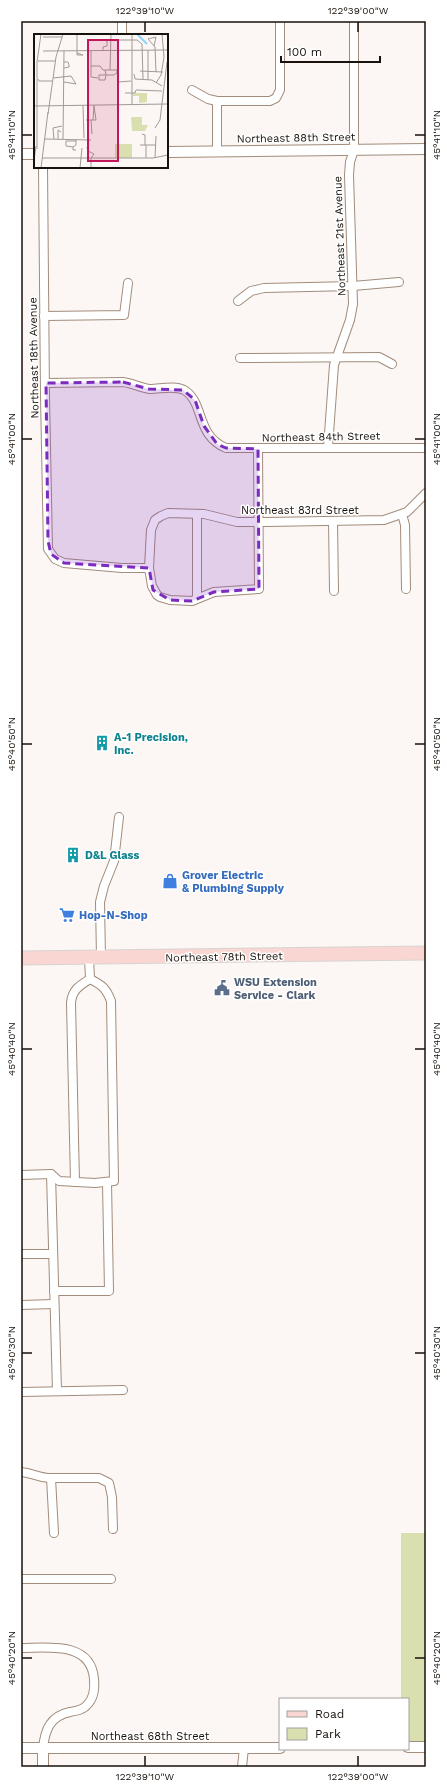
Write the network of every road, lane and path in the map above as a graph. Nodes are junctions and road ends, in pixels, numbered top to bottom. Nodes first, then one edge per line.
1 (122, 21) edge
2 (280, 21) edge
3 (354, 21) edge
4 (122, 34) edge
5 (192, 90) dead end
6 (217, 101) junction
7 (426, 149) edge
8 (354, 150) junction
9 (168, 152) edge
10 (217, 152) junction
11 (21, 154) edge
12 (34, 154) edge
13 (43, 168) edge
14 (399, 282) dead end
15 (128, 283) dead end
16 (353, 286) junction
17 (238, 301) dead end
18 (44, 316) junction
19 (337, 357) junction
20 (240, 358) dead end
21 (392, 364) dead end
22 (46, 383) junction
23 (328, 447) junction
24 (426, 448) edge
25 (258, 449) junction
26 (426, 493) edge
27 (197, 514) junction
28 (402, 514) junction
29 (333, 521) junction
30 (260, 522) junction
31 (149, 568) junction
32 (406, 589) dead end
33 (334, 591) dead end
34 (197, 598) junction
35 (119, 817) dead end
36 (426, 954) edge
37 (21, 958) edge
38 (95, 958) junction
39 (90, 979) junction
40 (51, 1174) junction
41 (21, 1175) edge
42 (75, 1182) junction
43 (107, 1182) junction
44 (21, 1254) edge
45 (53, 1254) junction
46 (54, 1291) junction
47 (21, 1304) edge
48 (54, 1304) junction
49 (123, 1390) dead end
50 (57, 1391) junction
51 (21, 1392) edge
52 (21, 1472) edge
53 (51, 1478) junction
54 (114, 1529) dead end
55 (54, 1533) dead end
56 (21, 1579) edge
57 (111, 1579) dead end
58 (21, 1648) edge
59 (409, 1747) edge
60 (426, 1747) edge
61 (21, 1748) edge
62 (43, 1748) junction
63 (244, 1748) junction
64 (279, 1748) edge
65 (43, 1767) edge
66 (242, 1767) edge

1 - 4 street
2 - 6 street
3 - 8 street, Northeast 21st Avenue
5 - 6 street
6 - 10 street
7 - 8 street, Northeast 88th Street
8 - 10 street, Northeast 88th Street
8 - 16 street, Northeast 21st Avenue
9 - 10 street, Northeast 88th Street
11 - 12 street
13 - 18 street, Northeast 18th Avenue
14 - 16 street
15 - 18 street
16 - 17 street
16 - 19 street, Northeast 21st Avenue
18 - 22 street, Northeast 18th Avenue
19 - 20 street
19 - 21 street
19 - 23 street, Northeast 21st Avenue
22 - 25 street, Northeast 84th Street
22 - 31 street, Northeast 18th Avenue
23 - 24 street, Northeast 84th Street
23 - 25 street, Northeast 84th Street
25 - 30 street
26 - 28 street, Northeast 83rd Street
27 - 30 street, Northeast 83rd Street
27 - 31 street, Northeast 83rd Street
27 - 34 street
28 - 29 street, Northeast 83rd Street
28 - 32 street
29 - 30 street, Northeast 83rd Street
29 - 33 street
30 - 34 street
31 - 34 street
35 - 38 street
36 - 38 main road, Northeast 78th Street
37 - 38 main road, Northeast 78th Street
38 - 39 street
39 - 42 street
39 - 43 street
40 - 41 street
40 - 42 street
40 - 45 street
42 - 43 street
43 - 46 street
44 - 45 street
45 - 46 street
46 - 48 street
47 - 48 street
48 - 50 street
49 - 50 street
50 - 51 street
52 - 53 street
53 - 54 street
53 - 55 street
56 - 57 street
58 - 62 street
59 - 60 street
61 - 62 street, Northeast 68th Street
62 - 63 street, Northeast 68th Street
62 - 65 street
63 - 64 street, Northeast 68th Street
63 - 66 street

